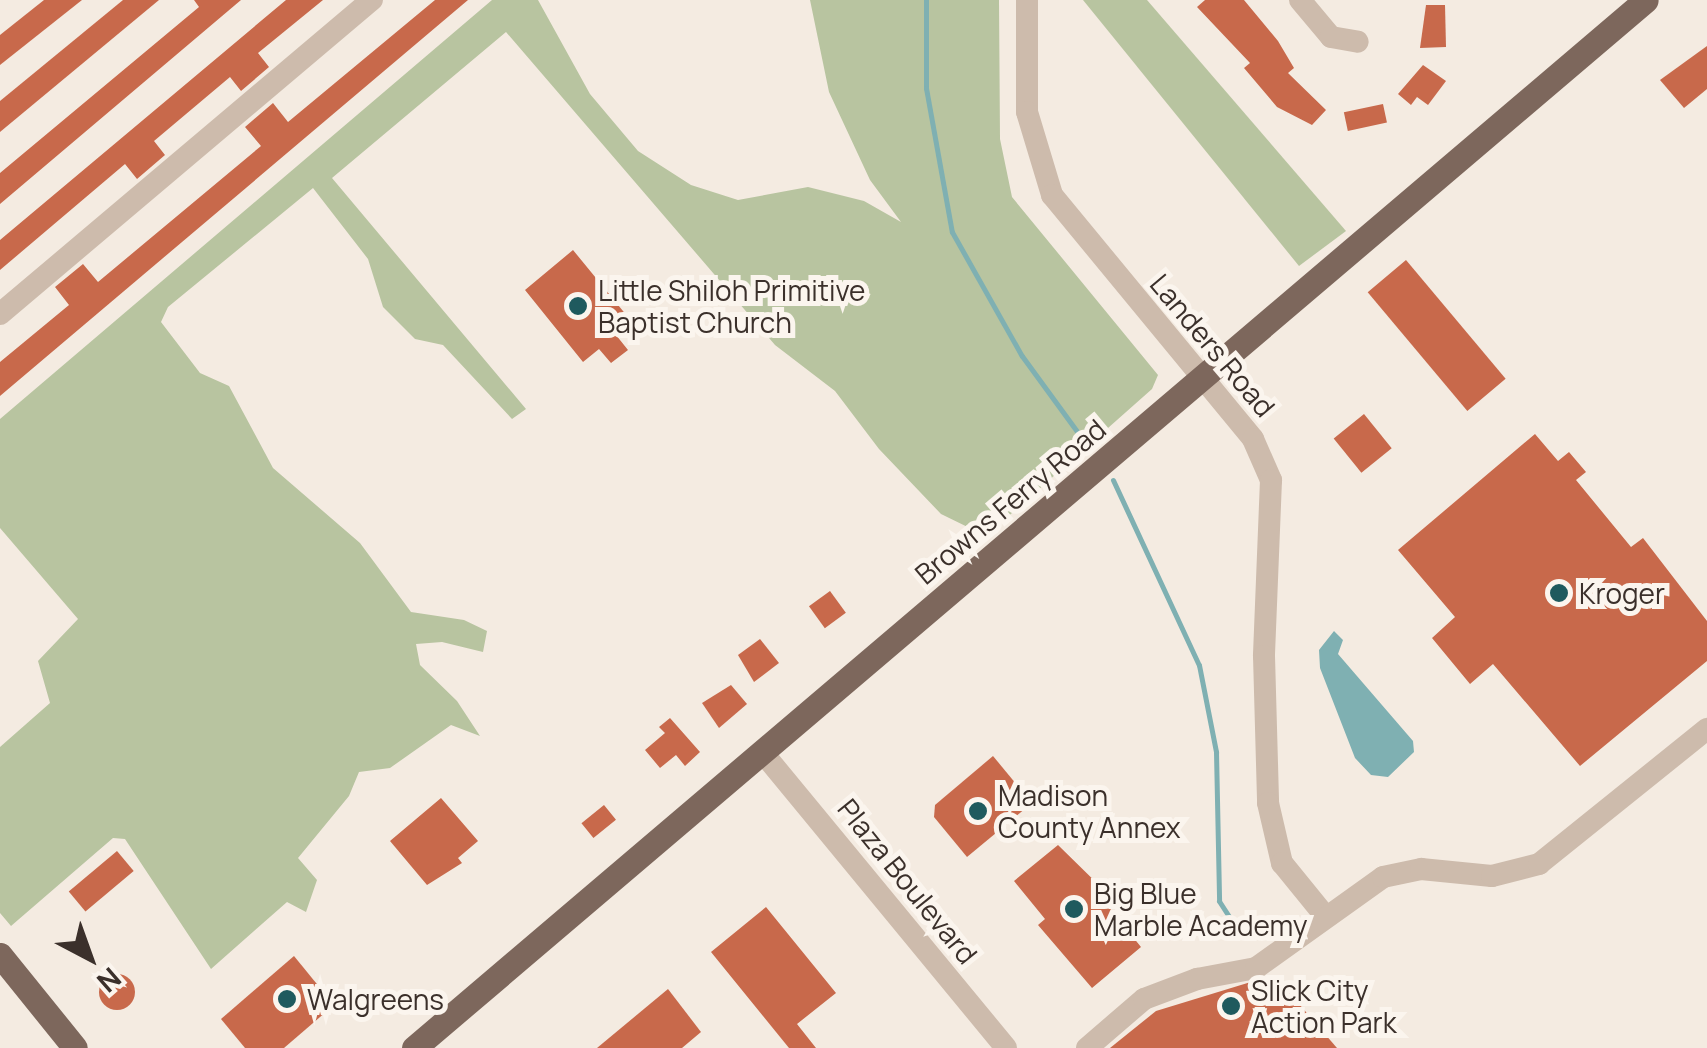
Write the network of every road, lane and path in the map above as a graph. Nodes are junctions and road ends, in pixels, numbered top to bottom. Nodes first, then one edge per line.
1 (372, 0) edge
2 (1026, 0) edge
3 (1300, 0) edge
4 (1646, 0) edge
5 (1358, 42) dead end
6 (0, 314) edge
7 (1200, 380) junction
8 (1707, 729) edge
9 (763, 753) junction
10 (1325, 916) junction
11 (0, 955) edge
12 (75, 1048) edge
13 (414, 1048) edge
14 (1006, 1048) edge
15 (1087, 1048) edge

1 - 6 street
2 - 7 street, Landers Road
3 - 5 street
4 - 7 main road, Browns Ferry Road
7 - 9 main road, Browns Ferry Road
7 - 10 street, Landers Road
8 - 10 street
9 - 13 main road, Browns Ferry Road
9 - 14 street, Plaza Boulevard
10 - 15 street
11 - 12 main road

